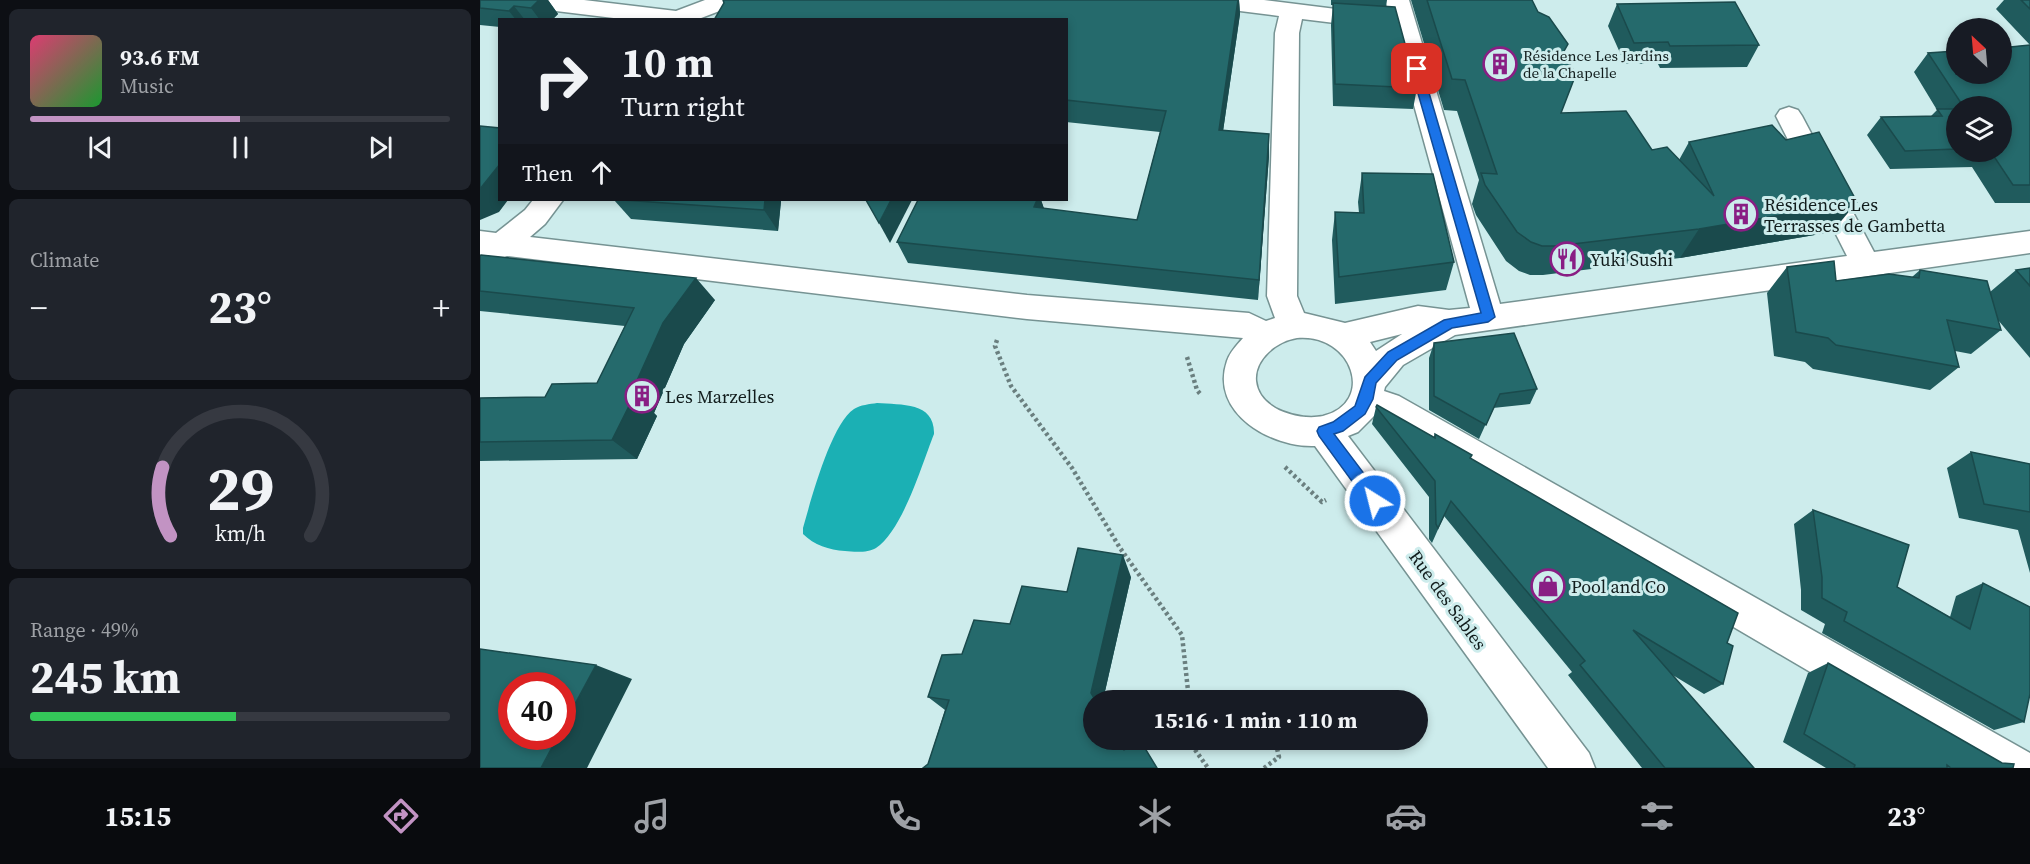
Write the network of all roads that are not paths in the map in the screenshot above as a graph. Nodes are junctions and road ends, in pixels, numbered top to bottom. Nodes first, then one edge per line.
1 (523, 0) edge
2 (727, 0) edge
3 (1208, 0) edge
4 (1399, 11) edge
5 (682, 12) edge
6 (1292, 12) junction
7 (1790, 116) dead end
8 (548, 201) edge
9 (490, 243) edge
10 (2030, 243) edge
11 (1866, 265) junction
12 (480, 266) edge
13 (1488, 317) junction
14 (1449, 323) junction
15 (1279, 331) junction
16 (1342, 336) junction
17 (1368, 390) junction
18 (1324, 431) junction
19 (1574, 768) edge
20 (2015, 768) edge

1 - 5 street
2 - 5 street
3 - 6 street
4 - 6 street
4 - 13 street
6 - 15 street
7 - 11 street
8 - 9 street
9 - 12 street
9 - 15 street
10 - 11 street
11 - 13 street
13 - 14 street
14 - 16 street
14 - 17 street
15 - 16 street
15 - 18 street
16 - 17 street
17 - 18 street
17 - 20 street
18 - 19 street, Rue des Sables

